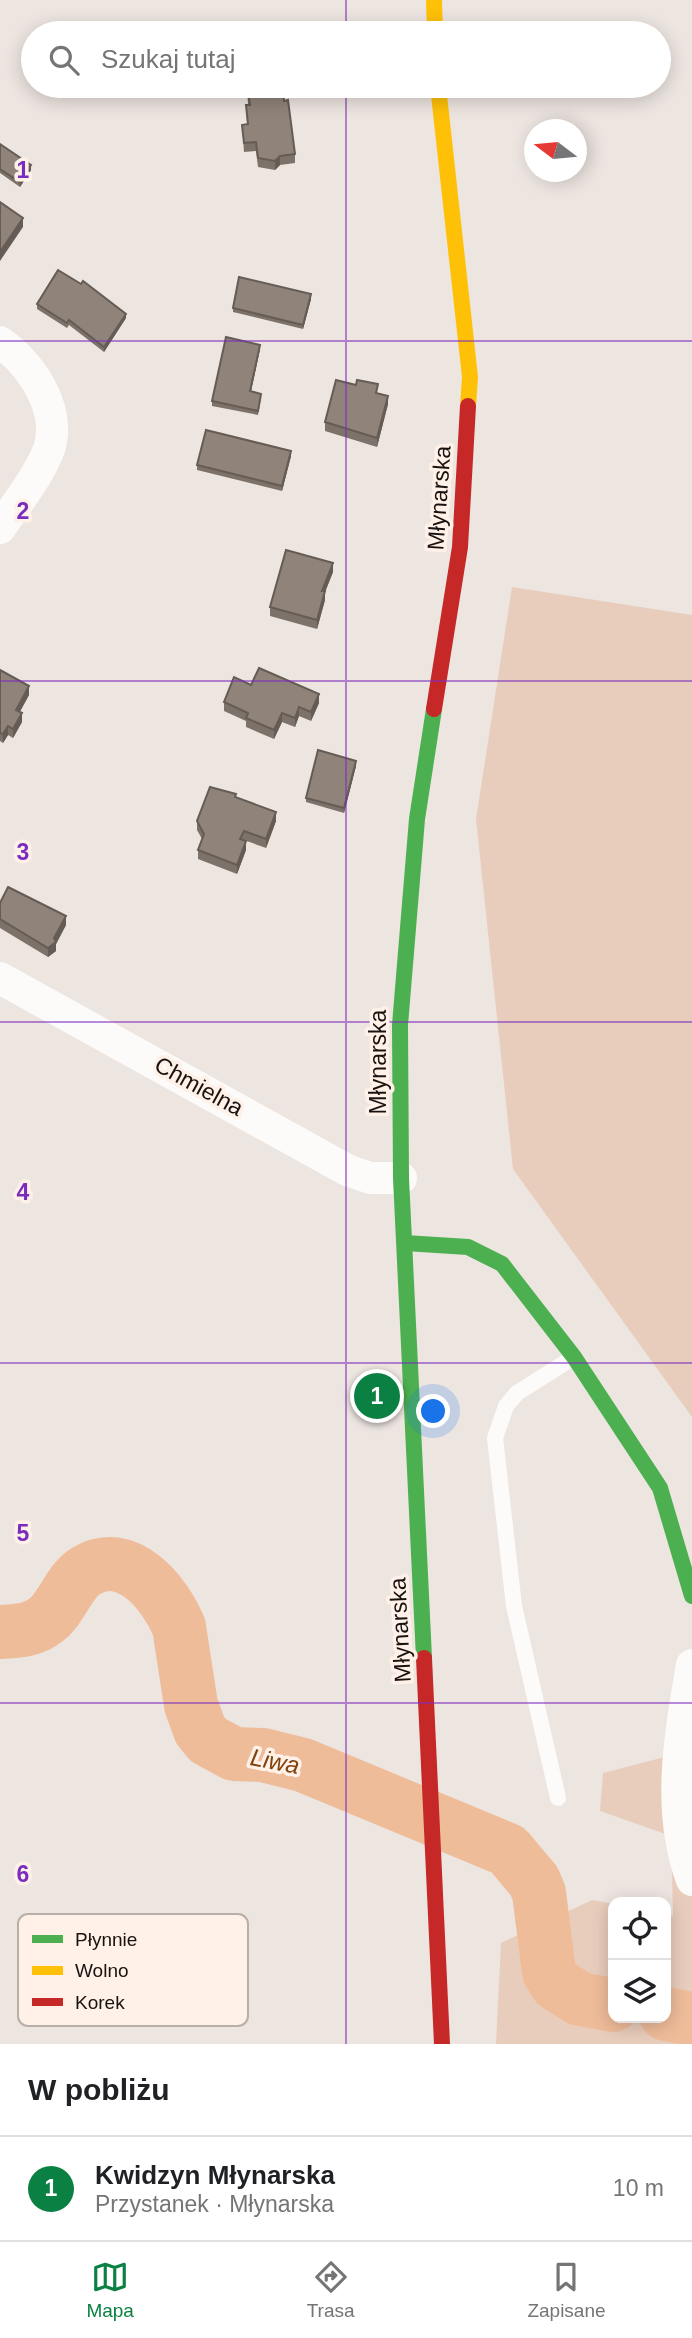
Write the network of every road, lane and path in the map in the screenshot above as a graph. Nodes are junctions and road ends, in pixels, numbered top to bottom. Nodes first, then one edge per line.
1 (434, 0) edge
2 (435, 21) edge
3 (439, 98) edge
4 (0, 342) edge
5 (0, 528) edge
6 (0, 978) edge
7 (401, 1178) junction
8 (405, 1243) junction
9 (574, 1357) junction
10 (692, 1597) edge
11 (692, 1665) edge
12 (558, 1798) dead end
13 (692, 1880) edge
14 (442, 2044) edge

1 - 2 street
3 - 7 street, Młynarska
4 - 5 street
6 - 7 street, Chmielna
7 - 8 street, Młynarska
8 - 9 street
8 - 14 street, Młynarska
9 - 10 street
9 - 12 lane
11 - 13 street

